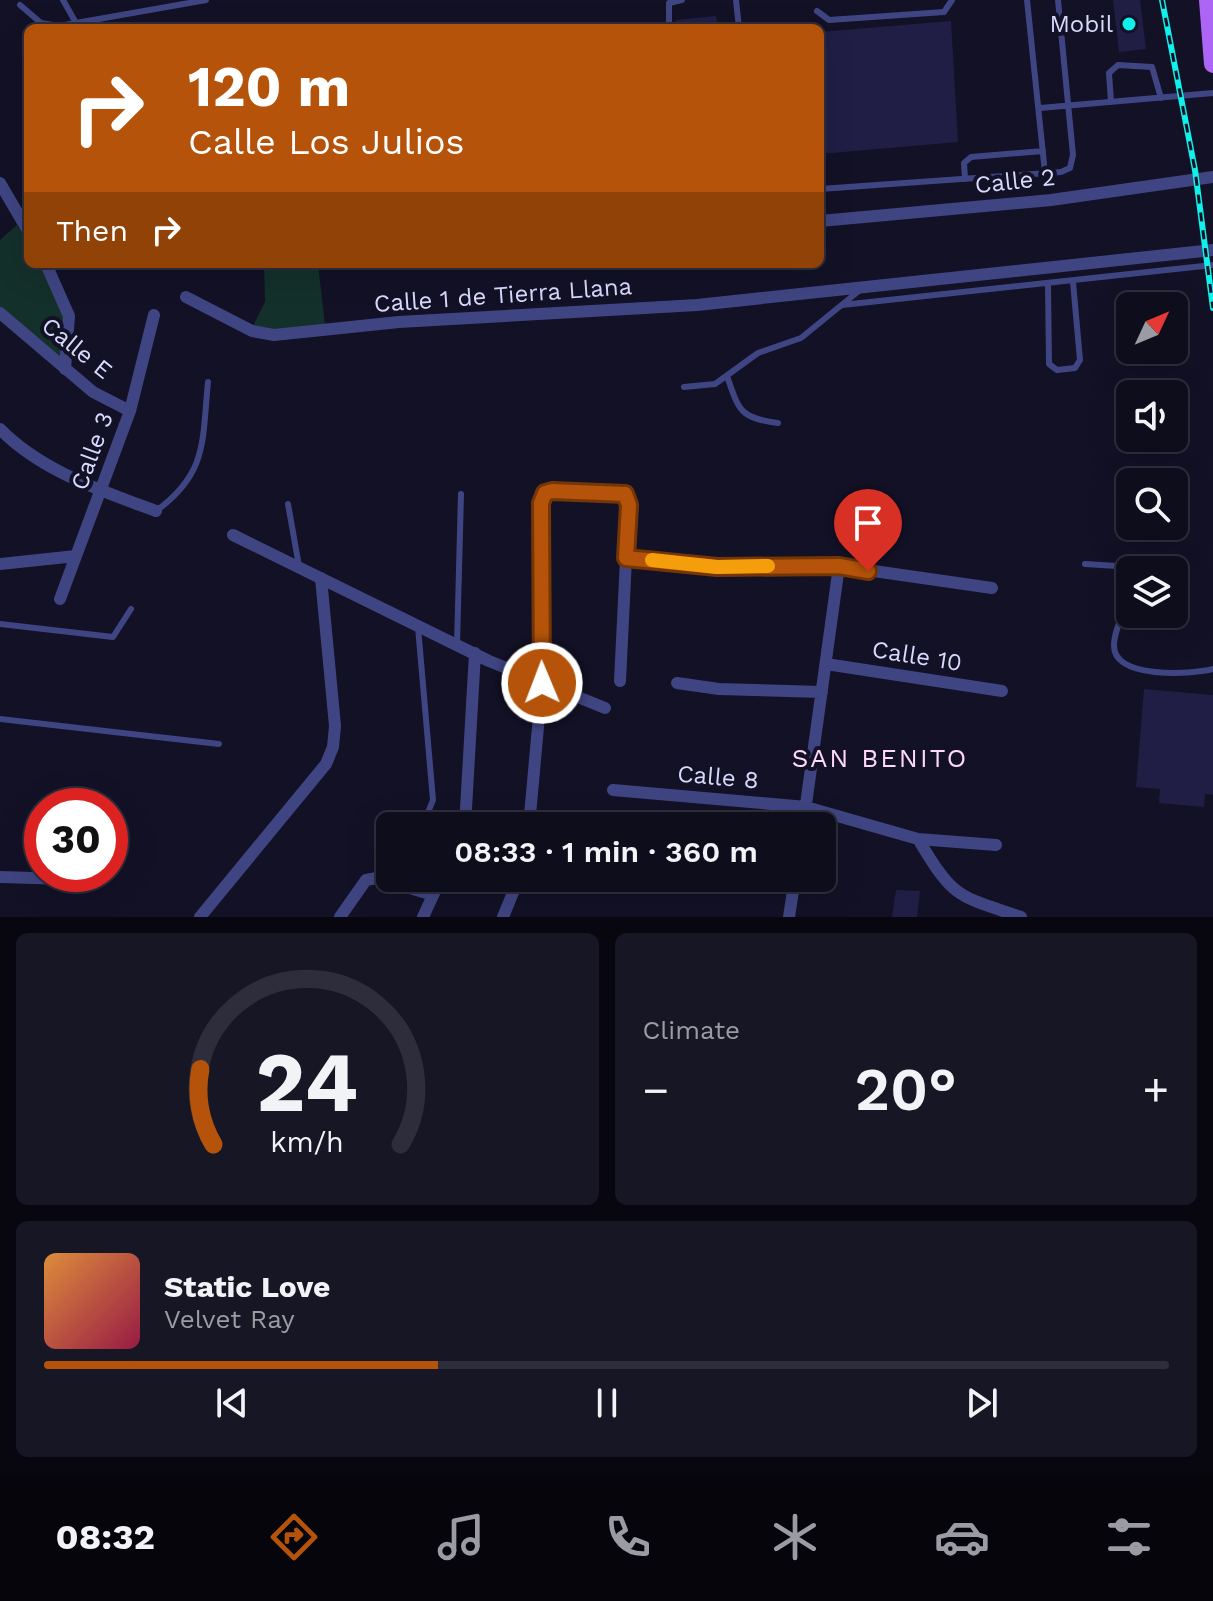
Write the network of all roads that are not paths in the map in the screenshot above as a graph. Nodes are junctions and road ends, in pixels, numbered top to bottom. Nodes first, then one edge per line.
1 (63, 0) edge
2 (206, 0) edge
3 (682, 0) edge
4 (736, 0) edge
5 (952, 0) edge
6 (1027, 0) edge
7 (1058, 0) edge
8 (1208, 0) edge
9 (20, 5) dead end
10 (817, 11) dead end
11 (76, 23) junction
12 (669, 24) edge
13 (739, 24) edge
14 (1213, 64) edge
15 (1213, 93) edge
16 (1161, 98) junction
17 (1111, 102) junction
18 (1069, 105) junction
19 (1040, 108) junction
20 (1043, 151) junction
21 (1045, 173) junction
22 (1213, 177) edge
23 (965, 179) junction
24 (0, 183) edge
25 (824, 189) edge
26 (824, 221) edge
27 (24, 224) edge
28 (1213, 250) edge
29 (1213, 265) edge
30 (48, 268) edge
31 (1073, 282) junction
32 (1048, 284) junction
33 (860, 290) junction
34 (186, 297) dead end
35 (842, 305) junction
36 (0, 313) edge
37 (154, 315) dead end
38 (65, 369) junction
39 (727, 376) junction
40 (208, 382) dead end
41 (684, 387) dead end
42 (130, 411) junction
43 (778, 423) dead end
44 (0, 429) edge
45 (102, 491) junction
46 (461, 494) dead end
47 (288, 504) dead end
48 (156, 511) joint
49 (233, 535) dead end
50 (76, 556) junction
51 (626, 558) junction
52 (3, 560) edge
53 (1085, 564) dead end
54 (299, 566) junction
55 (839, 566) junction
56 (1116, 566) edge
57 (321, 578) junction
58 (992, 588) dead end
59 (60, 599) dead end
60 (131, 609) dead end
61 (0, 624) edge
62 (418, 627) junction
63 (1120, 628) edge
64 (457, 645) junction
65 (475, 653) junction
66 (826, 664) junction
67 (1213, 669) edge
68 (620, 681) dead end
69 (542, 683) junction
70 (677, 683) dead end
71 (1002, 691) dead end
72 (822, 692) junction
73 (605, 708) dead end
74 (0, 719) edge
75 (219, 744) dead end
76 (613, 790) dead end
77 (806, 807) junction
78 (428, 812) edge
79 (466, 812) edge
80 (530, 812) edge
81 (805, 812) edge
82 (918, 839) junction
83 (996, 845) dead end
84 (0, 877) edge
85 (24, 878) edge
86 (434, 892) edge
87 (513, 892) edge
88 (793, 892) edge
89 (433, 895) junction
90 (200, 917) edge
91 (340, 917) edge
92 (423, 917) edge
93 (503, 917) edge
94 (789, 917) edge
95 (1021, 917) edge

1 - 11 lane
2 - 11 lane
3 - 12 lane
4 - 13 lane
5 - 10 lane
6 - 19 lane
7 - 18 lane
8 - 14 main road
9 - 11 lane
15 - 16 lane
16 - 17 lane
16 - 17 lane
17 - 18 lane
18 - 19 lane
18 - 21 lane
19 - 20 lane
20 - 21 lane
20 - 23 lane
21 - 23 lane
22 - 26 street, Calle 2
23 - 25 lane
24 - 27 street
28 - 33 street, Calle 1 de Tierra Llana
29 - 31 lane
30 - 38 street
31 - 32 lane
31 - 32 lane
32 - 35 lane
33 - 34 street, Calle 1 de Tierra Llana
33 - 35 lane
35 - 39 lane
36 - 38 street, Calle E
37 - 42 street, Calle 3
38 - 42 street, Calle E
39 - 41 lane
39 - 43 lane
40 - 48 lane
42 - 45 street, Calle 3
44 - 45 street
45 - 48 street
45 - 50 street, Calle 3
46 - 64 lane
47 - 54 lane
49 - 54 street
50 - 52 street
50 - 59 street, Calle 3
51 - 55 street
51 - 68 street
51 - 69 street
53 - 56 lane
54 - 57 street
55 - 58 street
55 - 66 street
57 - 62 street
57 - 90 street
60 - 61 lane
62 - 64 street
62 - 78 lane
63 - 67 lane
64 - 65 street
65 - 69 street
65 - 79 street
66 - 71 street, Calle 10
66 - 72 street
69 - 73 street
69 - 80 street
70 - 72 street
72 - 77 street
74 - 75 lane
76 - 77 street, Calle 8
77 - 81 street
77 - 82 street, Calle 8
82 - 83 street, Calle 8
82 - 95 street
84 - 85 street
86 - 89 street
87 - 93 street
88 - 94 street
89 - 91 street
89 - 92 street

